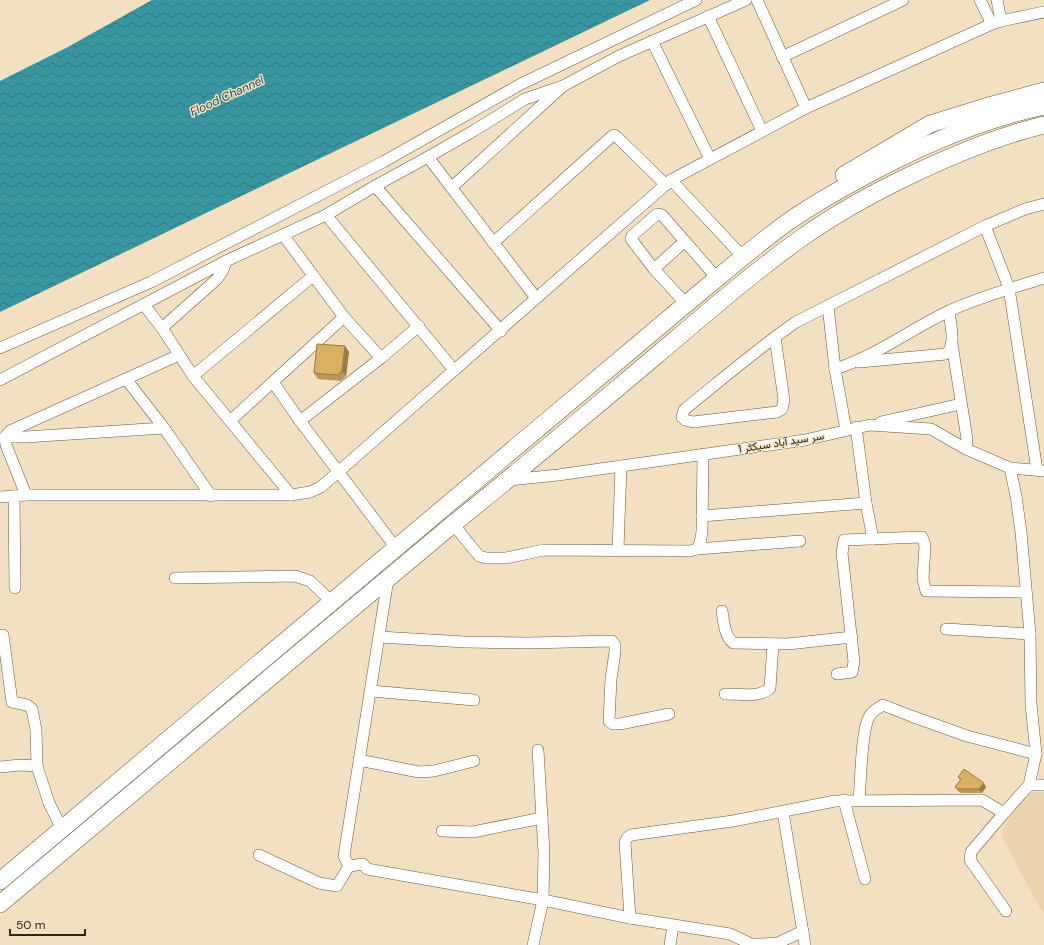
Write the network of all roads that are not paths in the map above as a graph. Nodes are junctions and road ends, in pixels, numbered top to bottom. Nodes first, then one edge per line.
1 (696, 0) edge
2 (746, 0) edge
3 (757, 0) edge
4 (903, 0) edge
5 (980, 0) edge
6 (997, 0) edge
7 (1044, 12) edge
8 (708, 16) junction
9 (996, 22) junction
10 (652, 41) junction
11 (782, 57) junction
12 (563, 86) junction
13 (1044, 91) edge
14 (1044, 106) edge
15 (806, 108) junction
16 (1044, 124) edge
17 (762, 131) junction
18 (1044, 133) edge
19 (428, 157) junction
20 (710, 159) junction
21 (669, 182) junction
22 (375, 186) junction
23 (452, 187) junction
24 (1044, 204) edge
25 (326, 215) junction
26 (985, 226) junction
27 (283, 235) junction
28 (768, 238) junction
29 (685, 241) junction
30 (494, 243) junction
31 (780, 254) junction
32 (743, 257) junction
33 (226, 261) junction
34 (654, 269) junction
35 (314, 276) junction
36 (717, 278) junction
37 (1044, 278) edge
38 (1009, 288) junction
39 (536, 298) junction
40 (686, 304) junction
41 (144, 305) junction
42 (828, 306) junction
43 (949, 311) junction
44 (344, 317) junction
45 (419, 326) junction
46 (162, 328) junction
47 (501, 331) junction
48 (775, 337) junction
49 (952, 344) junction
50 (0, 348) edge
51 (179, 355) junction
52 (381, 358) junction
53 (855, 363) junction
54 (835, 369) junction
55 (454, 370) junction
56 (193, 376) junction
57 (126, 379) junction
58 (0, 380) edge
59 (273, 382) junction
60 (961, 404) junction
61 (230, 421) junction
62 (300, 421) junction
63 (870, 425) junction
64 (164, 428) junction
65 (851, 428) junction
66 (5, 437) junction
67 (966, 449) junction
68 (703, 454) junction
69 (621, 466) junction
70 (1010, 468) junction
71 (1041, 470) edge
72 (338, 472) junction
73 (508, 480) junction
74 (26, 495) junction
75 (14, 496) junction
76 (211, 496) junction
77 (291, 496) junction
78 (0, 497) edge
79 (866, 503) junction
80 (702, 516) junction
81 (454, 524) junction
82 (873, 539) junction
83 (800, 541) dead end
84 (396, 548) junction
85 (697, 549) junction
86 (618, 550) junction
87 (175, 578) dead end
88 (388, 579) junction
89 (15, 588) dead end
90 (1026, 592) junction
91 (332, 602) junction
92 (722, 611) dead end
93 (946, 629) dead end
94 (1030, 634) junction
95 (3, 635) dead end
96 (379, 637) junction
97 (852, 637) junction
98 (773, 644) junction
99 (837, 674) dead end
100 (371, 691) junction
101 (725, 694) dead end
102 (474, 700) dead end
103 (669, 714) dead end
104 (538, 750) dead end
105 (1036, 754) junction
106 (359, 760) junction
107 (474, 761) dead end
108 (0, 766) edge
109 (37, 766) junction
110 (1028, 784) junction
111 (1044, 785) edge
112 (844, 800) junction
113 (859, 800) junction
114 (783, 812) junction
115 (1004, 813) junction
116 (542, 818) junction
117 (62, 829) junction
118 (442, 831) dead end
119 (259, 855) dead end
120 (349, 866) junction
121 (865, 879) dead end
122 (0, 881) edge
123 (543, 900) junction
124 (0, 904) edge
125 (1006, 911) dead end
126 (630, 918) junction
127 (673, 926) junction
128 (804, 931) junction
129 (533, 945) edge
130 (670, 945) edge
131 (805, 945) edge

1 - 50 street
2 - 8 street
3 - 11 street
4 - 11 street
5 - 9 street
6 - 9 street
7 - 9 street
8 - 10 street
8 - 17 street
9 - 15 street
10 - 12 street
10 - 20 street
11 - 15 street
12 - 19 street
12 - 23 street
13 - 28 highway
14 - 28 highway
15 - 17 street
16 - 31 highway
17 - 20 street
18 - 31 highway
19 - 22 street
19 - 23 street
20 - 21 street
21 - 30 street
21 - 32 street
21 - 39 street
22 - 25 street
22 - 47 street
23 - 30 street
24 - 26 street
25 - 27 street
25 - 45 street
26 - 38 street
26 - 42 street
27 - 33 street
27 - 35 street
28 - 32 highway
29 - 34 street
29 - 34 street
29 - 36 street
30 - 39 street
31 - 73 highway
32 - 36 highway
33 - 41 street
33 - 46 street
34 - 40 street
35 - 44 street
35 - 56 street
36 - 40 highway
37 - 38 street
38 - 43 street
38 - 71 street
39 - 47 street
40 - 84 highway
41 - 46 street
41 - 58 street
42 - 48 street
42 - 54 street
43 - 49 street
43 - 53 street
44 - 52 street
44 - 59 street
45 - 52 street
45 - 55 street
46 - 51 street
47 - 55 street
48 - 48 street
49 - 53 street
49 - 60 street
51 - 56 street
51 - 57 street
52 - 62 street
53 - 54 street
54 - 65 street
55 - 72 street
56 - 61 street
57 - 64 street
57 - 66 street
59 - 61 street
59 - 62 street
60 - 63 street
60 - 67 street
61 - 77 street
62 - 72 street
63 - 65 street, سر سید آباد سیکٹر 1
63 - 67 street, سر سید آباد سیکٹر 1
64 - 66 street
64 - 76 street
65 - 68 street, سر سید آباد سیکٹر 1
65 - 79 street
66 - 74 street
67 - 70 street, سر سید آباد سیکٹر 1
68 - 69 street, سر سید آباد سیکٹر 1
68 - 80 street
69 - 73 street, سر سید آباد سیکٹر 1
69 - 86 street
70 - 71 street, سر سید آباد سیکٹر 1
70 - 90 street
72 - 77 street
72 - 84 street
73 - 81 highway
74 - 75 street
74 - 76 street
75 - 78 street
75 - 89 street
76 - 77 street
79 - 80 street
79 - 82 street
80 - 85 street
81 - 86 street
81 - 88 highway
82 - 90 street
82 - 97 street
83 - 85 street
84 - 91 highway
85 - 86 street
87 - 91 street
88 - 96 street
88 - 124 highway
90 - 94 street
91 - 117 highway
92 - 98 street
93 - 94 street
94 - 105 street
95 - 109 street
96 - 100 street
96 - 103 street
97 - 98 street
97 - 99 street
98 - 101 street
100 - 102 street
100 - 106 street
104 - 116 street
105 - 110 street
105 - 113 street
106 - 107 street
106 - 120 street
108 - 109 street
109 - 117 street
110 - 111 street
110 - 115 street
112 - 113 street
112 - 114 street
112 - 121 street
113 - 115 street
114 - 126 street
114 - 128 street
115 - 125 street
116 - 118 street
116 - 123 street
117 - 122 highway
119 - 120 street
120 - 123 street
123 - 126 street
123 - 129 street
126 - 127 street
127 - 128 street
127 - 130 street
128 - 131 street

